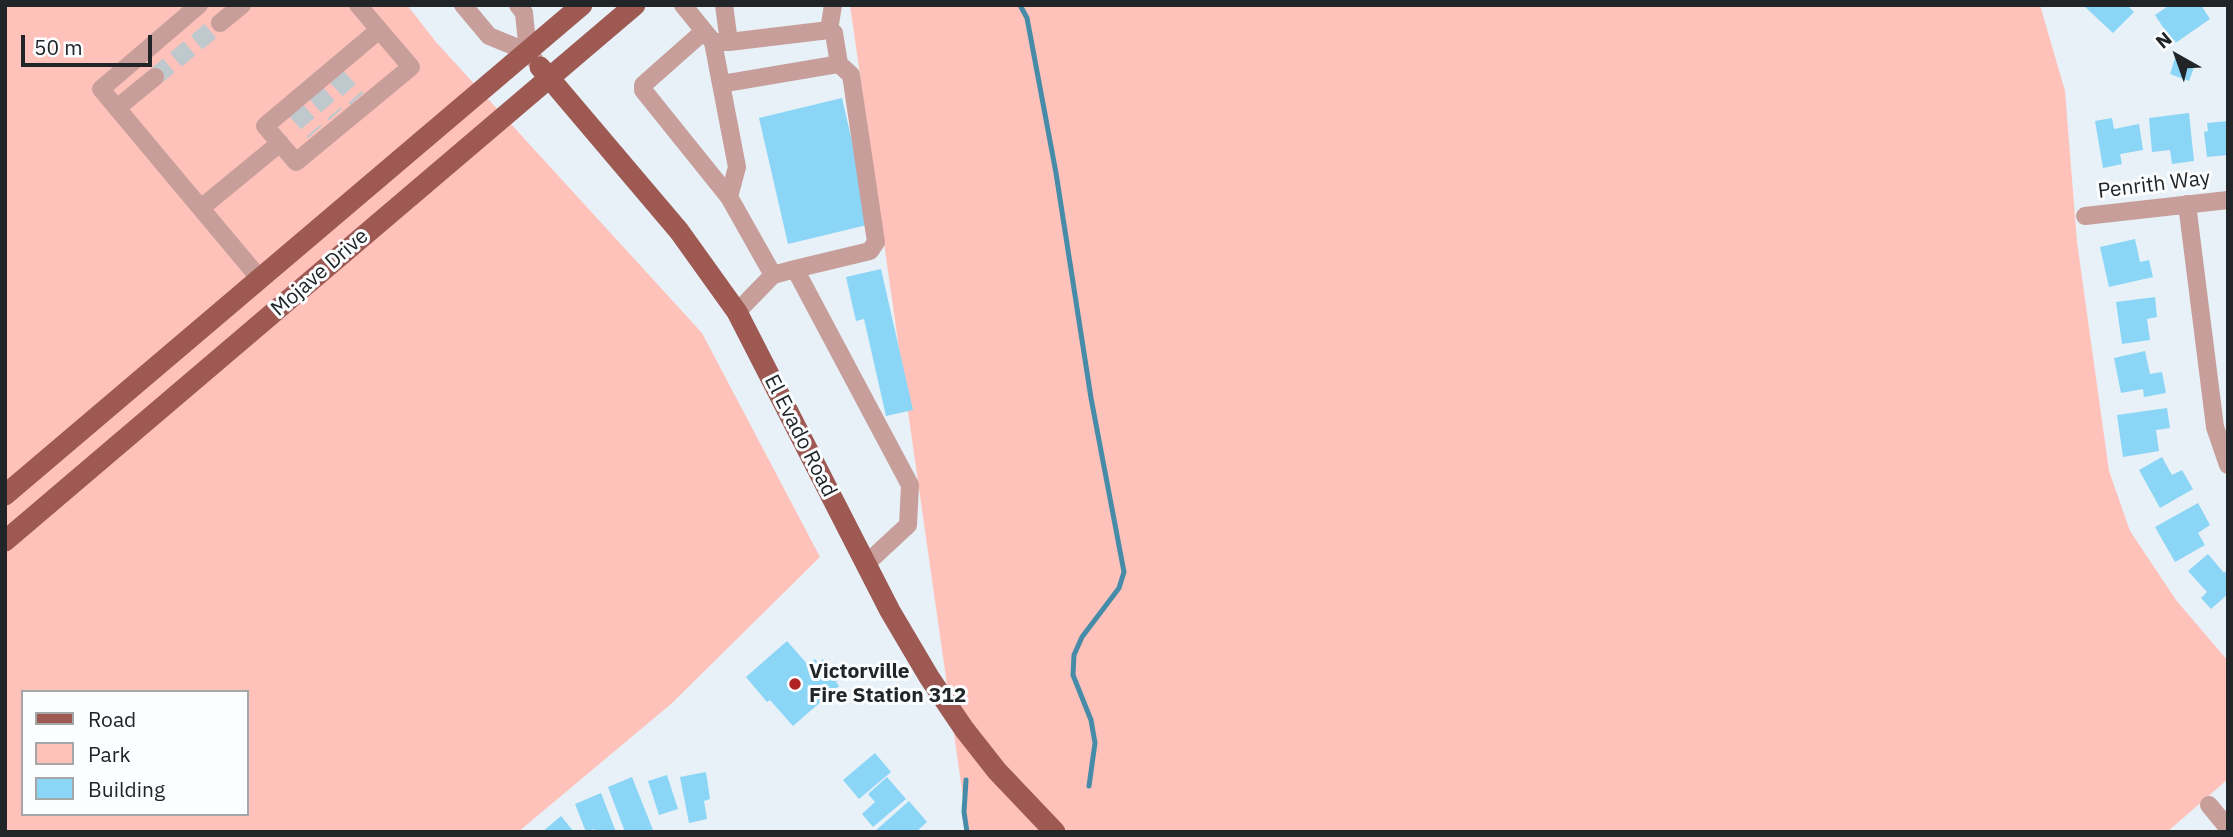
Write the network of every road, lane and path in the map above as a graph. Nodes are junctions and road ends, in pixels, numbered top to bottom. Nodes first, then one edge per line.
1 (199, 5) edge
2 (242, 5) edge
3 (358, 5) edge
4 (463, 5) edge
5 (517, 5) edge
6 (582, 5) edge
7 (635, 5) edge
8 (683, 5) edge
9 (724, 5) edge
10 (833, 5) edge
11 (220, 23) tunnel mouth
12 (379, 30) junction
13 (829, 30) junction
14 (715, 38) junction
15 (839, 64) junction
16 (539, 65) junction
17 (155, 77) tunnel mouth
18 (721, 84) junction
19 (117, 108) junction
20 (280, 143) junction
21 (729, 197) junction
22 (2228, 200) edge
23 (2187, 204) junction
24 (201, 208) junction
25 (2085, 216) dead end
26 (795, 269) junction
27 (773, 275) junction
28 (260, 279) junction
29 (282, 305) junction
30 (737, 312) junction
31 (2228, 465) edge
32 (5, 495) edge
33 (5, 541) edge
34 (866, 564) junction
35 (2208, 805) dead end
36 (2228, 828) edge
37 (1055, 832) edge

1 - 19 street
2 - 11 street
3 - 12 street
4 - 16 street, El Evado Road
5 - 16 street
6 - 16 main road, Mojave Drive
7 - 16 main road, Mojave Drive
8 - 14 street
9 - 14 street
10 - 13 street
12 - 20 street
12 - 20 street
13 - 14 street
13 - 15 street
14 - 18 street
14 - 21 street
15 - 18 street
15 - 26 street
16 - 28 main road, Mojave Drive
16 - 29 main road, Mojave Drive
16 - 30 main road, El Evado Road
17 - 19 street
18 - 21 street
19 - 24 street
20 - 24 street
21 - 27 street
22 - 23 street, Penrith Way
23 - 25 street, Penrith Way
23 - 31 street
24 - 28 street
26 - 27 street
26 - 34 street
27 - 30 street
28 - 29 main road
28 - 32 main road, Mojave Drive
29 - 33 main road, Mojave Drive
30 - 34 main road, El Evado Road
34 - 37 main road, El Evado Road
35 - 36 street

